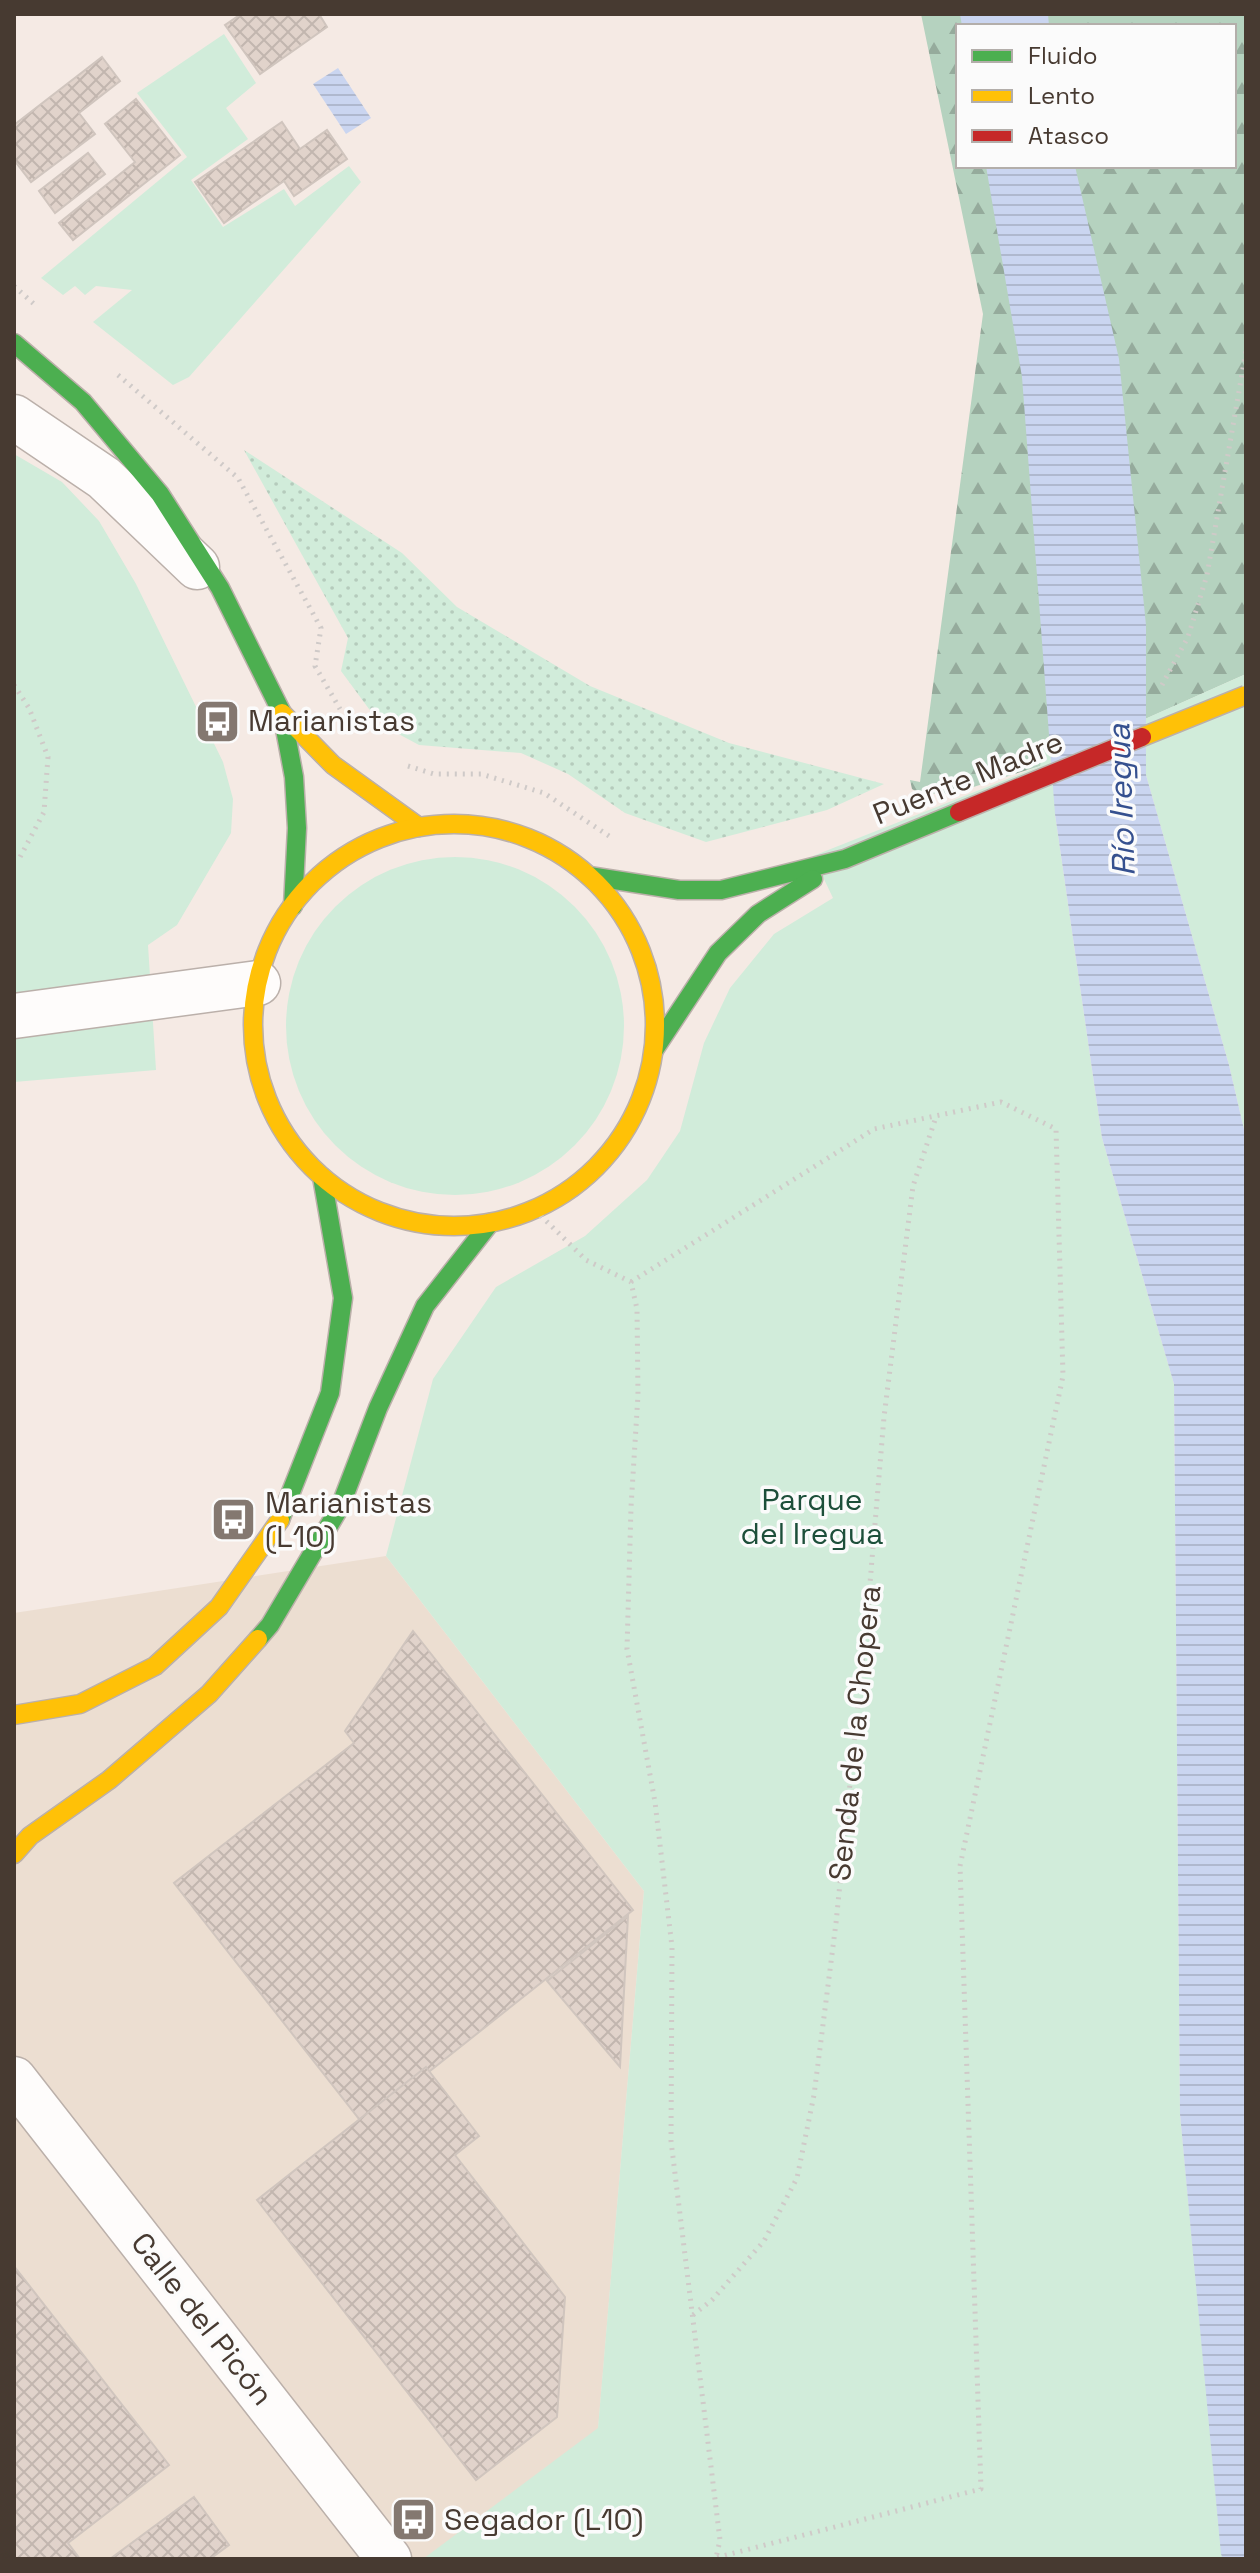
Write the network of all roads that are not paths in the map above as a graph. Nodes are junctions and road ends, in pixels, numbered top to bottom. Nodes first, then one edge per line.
1 (14, 343) edge
2 (14, 417) edge
3 (220, 588) junction
4 (1246, 695) edge
5 (282, 713) junction
6 (419, 827) junction
7 (845, 859) junction
8 (589, 876) junction
9 (293, 906) junction
10 (258, 983) junction
11 (14, 1016) edge
12 (654, 1050) junction
13 (322, 1177) junction
14 (490, 1223) junction
15 (14, 1715) edge
16 (14, 1854) edge
17 (14, 2079) edge
18 (389, 2559) edge

1 - 3 main road
2 - 3 street
3 - 5 main road
4 - 7 main road, Puente Madre, bridge
5 - 6 main road
5 - 9 main road
6 - 8 main road
6 - 9 main road
7 - 8 main road
7 - 12 main road
8 - 12 main road
9 - 10 main road
10 - 11 street
10 - 13 main road
12 - 14 main road
13 - 14 main road
13 - 15 main road
14 - 16 main road
17 - 18 street, Calle del Picón

